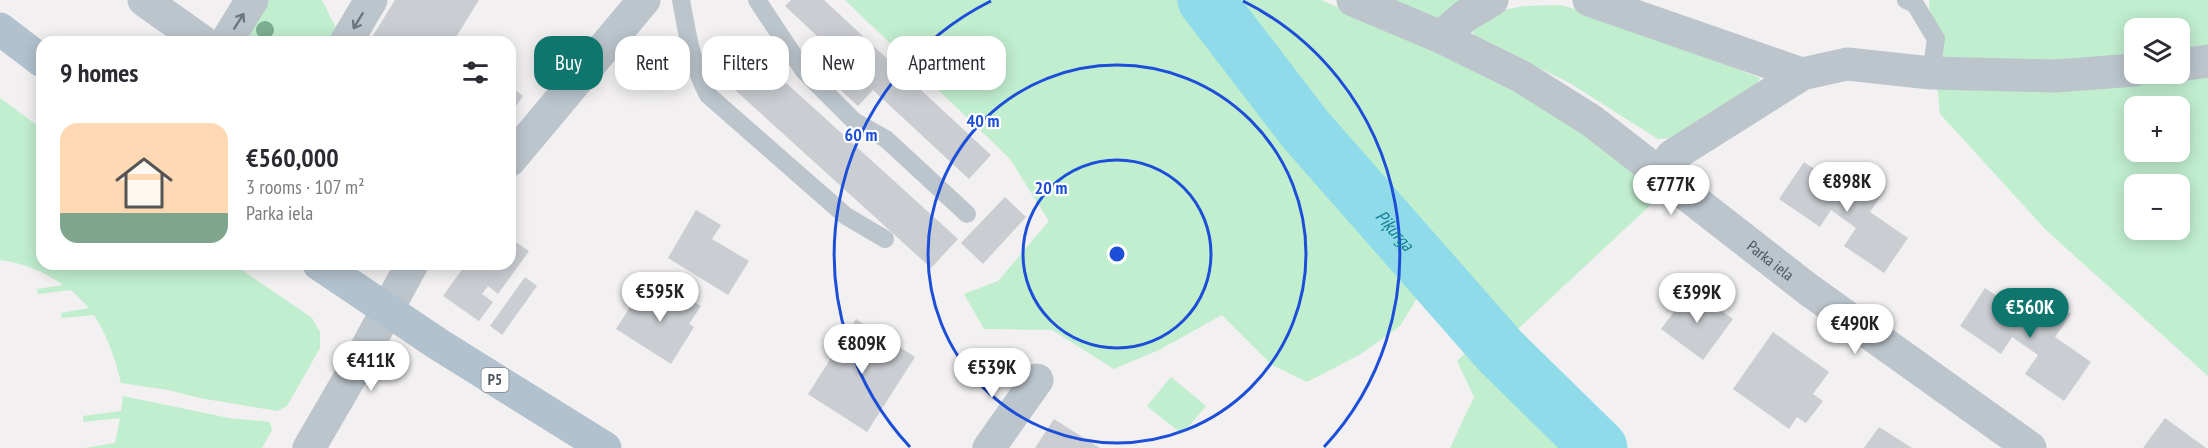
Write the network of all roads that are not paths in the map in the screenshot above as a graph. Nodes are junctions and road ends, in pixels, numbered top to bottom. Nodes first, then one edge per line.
1 (144, 0) edge
2 (252, 0) edge
3 (371, 0) edge
4 (644, 0) edge
5 (681, 0) edge
6 (758, 0) edge
7 (1353, 0) edge
8 (1492, 0) edge
9 (1589, 0) edge
10 (1906, 0) edge
11 (0, 29) edge
12 (195, 36) edge
13 (230, 36) edge
14 (350, 36) edge
15 (1441, 37) junction
16 (36, 56) edge
17 (2208, 61) edge
18 (2190, 63) edge
19 (2124, 71) edge
20 (1931, 73) junction
21 (1802, 74) junction
22 (516, 153) edge
23 (1659, 175) junction
24 (967, 214) dead end
25 (885, 239) dead end
26 (328, 270) edge
27 (409, 270) edge
28 (386, 309) junction
29 (1037, 380) dead end
30 (309, 448) edge
31 (605, 448) edge
32 (989, 448) edge
33 (2030, 448) edge

1 - 12 street
13 -> 2 street
3 -> 14 street
4 - 22 street
5 - 25 lane
6 - 24 lane
7 - 15 street, Parka iela
8 - 15 street
9 - 21 street
10 - 20 lane
11 - 16 main road
15 - 23 street, Parka iela
17 - 18 street
19 - 20 street
20 - 21 street
21 - 23 street
23 - 33 street, Parka iela
26 - 28 main road, P5
27 - 28 street
28 - 30 street
28 - 31 main road, P5
29 - 32 street

